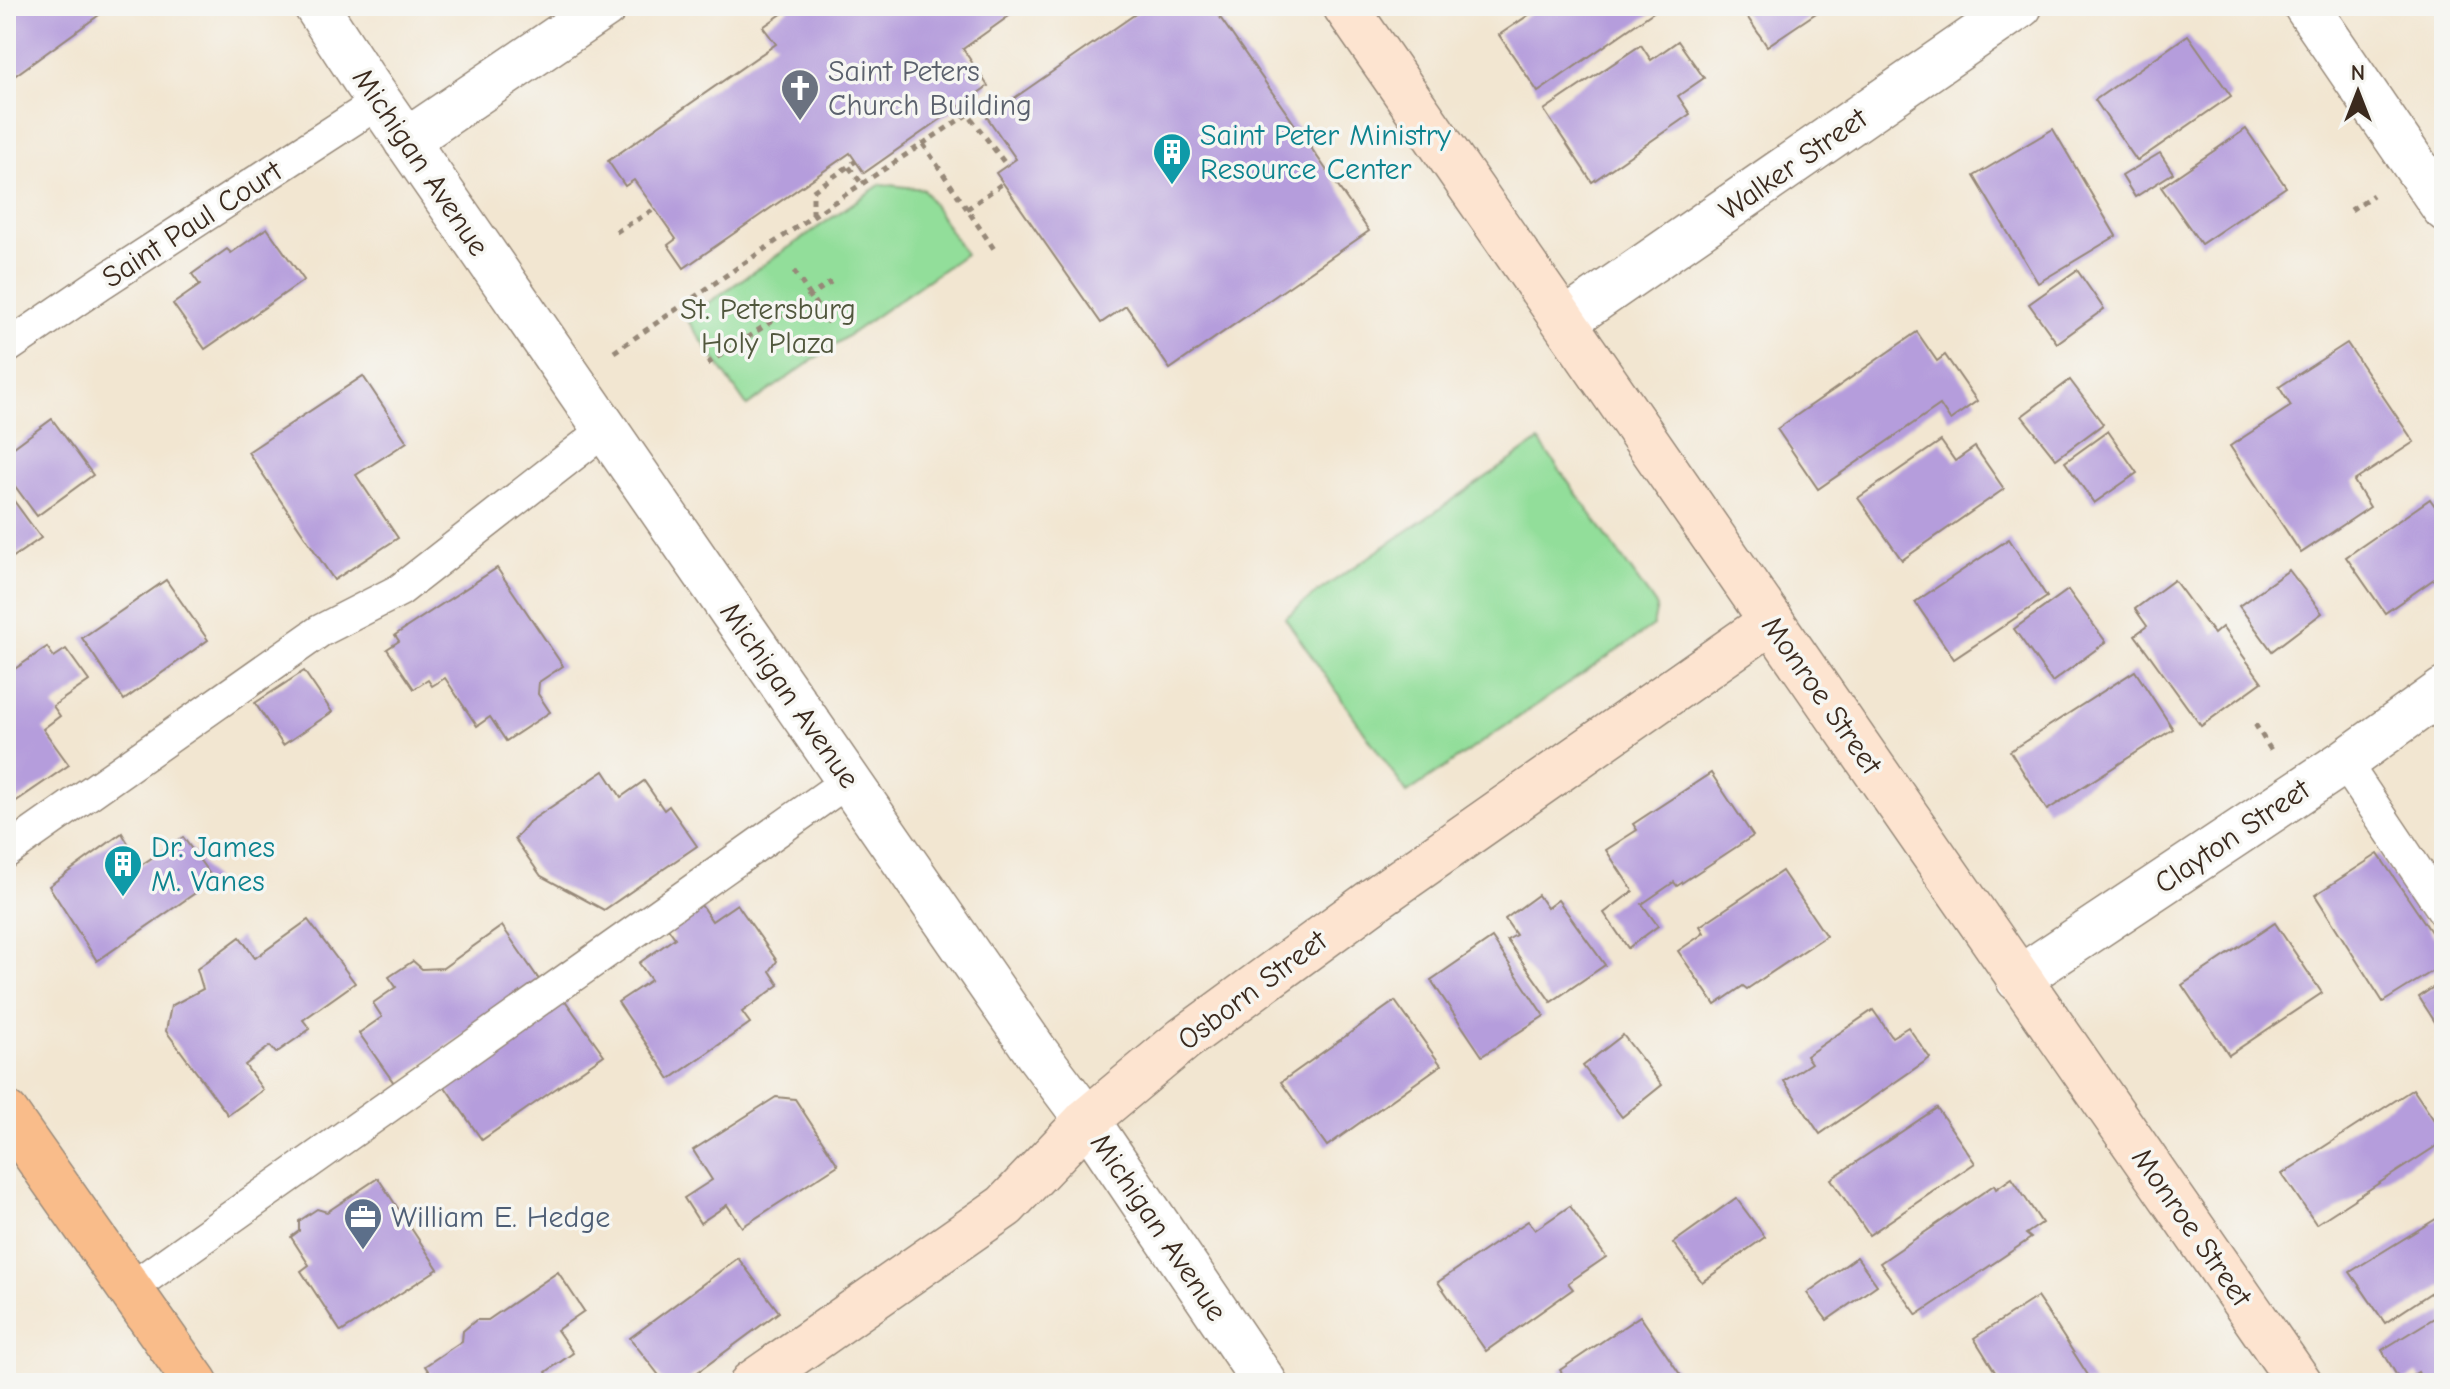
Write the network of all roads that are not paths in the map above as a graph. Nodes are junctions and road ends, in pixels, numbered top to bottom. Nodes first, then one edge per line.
1 (316, 6) edge
2 (605, 6) edge
3 (1345, 6) edge
4 (2020, 6) edge
5 (2306, 6) edge
6 (379, 102) junction
7 (406, 141) junction
8 (2444, 208) edge
9 (1565, 321) junction
10 (6, 348) edge
11 (606, 429) junction
12 (1772, 621) junction
13 (2444, 690) edge
14 (2344, 762) junction
15 (849, 780) junction
16 (6, 852) edge
17 (2444, 911) edge
18 (2018, 979) junction
19 (6, 1113) edge
20 (1087, 1120) junction
21 (130, 1289) junction
22 (196, 1383) edge
23 (752, 1383) edge
24 (1265, 1383) edge
25 (2300, 1383) edge

1 - 6 street, Michigan Avenue
2 - 7 street
3 - 9 main road, Monroe Street
4 - 9 street, Walker Street
5 - 8 street
6 - 7 street, Michigan Avenue
6 - 10 lane, Saint Paul Court
7 - 11 street, Michigan Avenue
9 - 12 main road, Monroe Street
11 - 15 street, Michigan Avenue
11 - 16 lane
12 - 18 main road, Monroe Street
12 - 20 main road, Osborn Street
13 - 14 street, Clayton Street
14 - 17 lane
14 - 18 street, Clayton Street
15 - 20 street, Michigan Avenue
15 - 21 lane
18 - 25 main road, Monroe Street
19 - 21 main road
20 - 23 main road, Osborn Street
20 - 24 street, Michigan Avenue
21 - 22 main road

